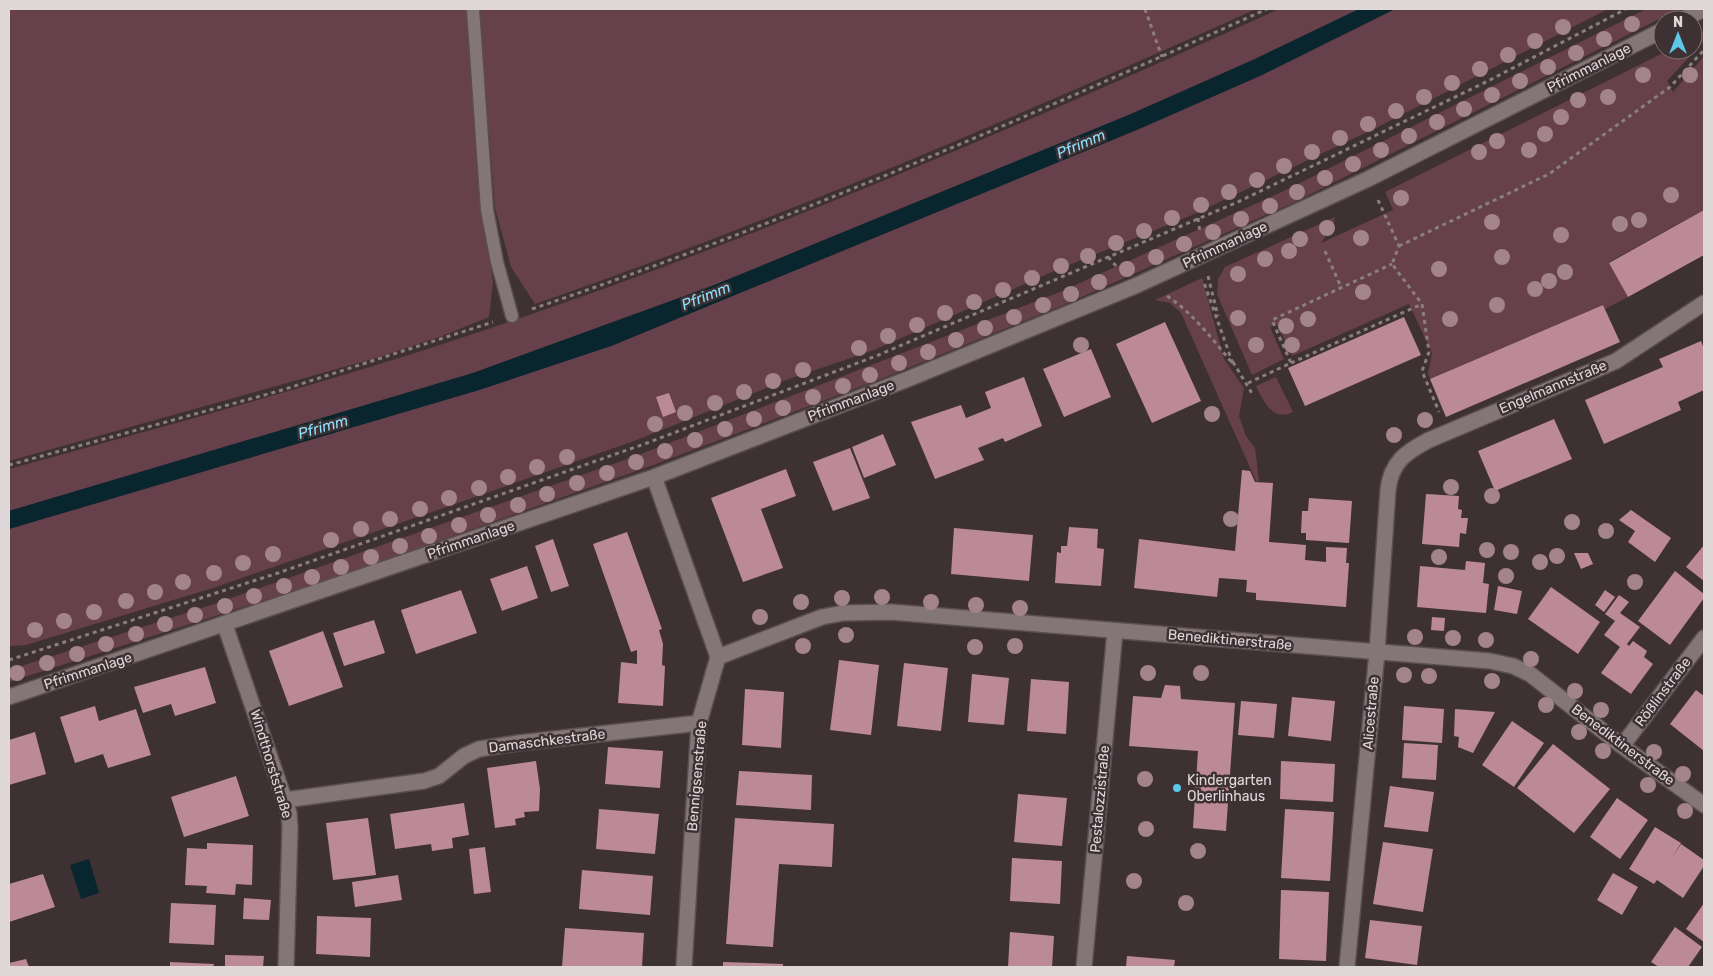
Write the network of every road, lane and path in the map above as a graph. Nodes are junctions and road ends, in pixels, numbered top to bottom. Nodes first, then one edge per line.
1 (473, 9) edge
2 (1145, 9) edge
3 (1267, 9) edge
4 (1626, 9) edge
5 (1653, 35) edge
6 (1704, 50) edge
7 (1162, 57) junction
8 (1368, 179) junction
9 (1400, 246) junction
10 (1324, 251) dead end
11 (1198, 257) junction
12 (1392, 264) junction
13 (1135, 286) junction
14 (1341, 287) junction
15 (1704, 303) edge
16 (1422, 304) junction
17 (512, 316) junction
18 (1291, 362) junction
19 (1233, 364) junction
20 (1248, 383) junction
21 (1254, 395) dead end
22 (1448, 432) junction
23 (1397, 461) joint
24 (9, 465) edge
25 (654, 477) junction
26 (225, 625) junction
27 (1115, 631) junction
28 (1704, 638) edge
29 (1377, 652) junction
30 (718, 657) junction
31 (9, 660) edge
32 (9, 697) edge
33 (699, 724) junction
34 (1622, 746) junction
35 (285, 800) junction
36 (1704, 805) edge
37 (286, 967) edge
38 (684, 967) edge
39 (1084, 967) edge
40 (1347, 967) edge

1 - 17 lane
2 - 7 path
3 - 7 path
4 - 31 path
5 - 8 street, Pfrimmanlage
6 - 9 path
7 - 17 path
8 - 9 path
8 - 11 street, Pfrimmanlage
9 - 12 path
10 - 14 path
11 - 13 street, Pfrimmanlage
11 - 19 path
11 - 19 path
12 - 14 path
12 - 16 path
13 - 19 path
13 - 25 street, Pfrimmanlage
14 - 18 path
15 - 22 street, Engelmannstraße
16 - 18 path
16 - 22 path
17 - 24 path
18 - 20 path
19 - 20 path
20 - 21 path
22 - 23 street, Engelmannstraße
23 - 29 street, Alicestraße
25 - 26 street, Pfrimmanlage
25 - 30 street
26 - 32 street, Pfrimmanlage
26 - 35 street, Windthorststraße
27 - 29 street, Benediktinerstraße
27 - 30 street, Benediktinerstraße
27 - 39 street, Pestalozzistraße
28 - 34 street, Rößlinstraße
29 - 34 street, Benediktinerstraße
29 - 40 street, Alicestraße
30 - 33 street, Bennigsenstraße
33 - 35 street, Damaschkestraße
33 - 38 street, Bennigsenstraße
34 - 36 street, Benediktinerstraße
35 - 37 street, Windthorststraße

